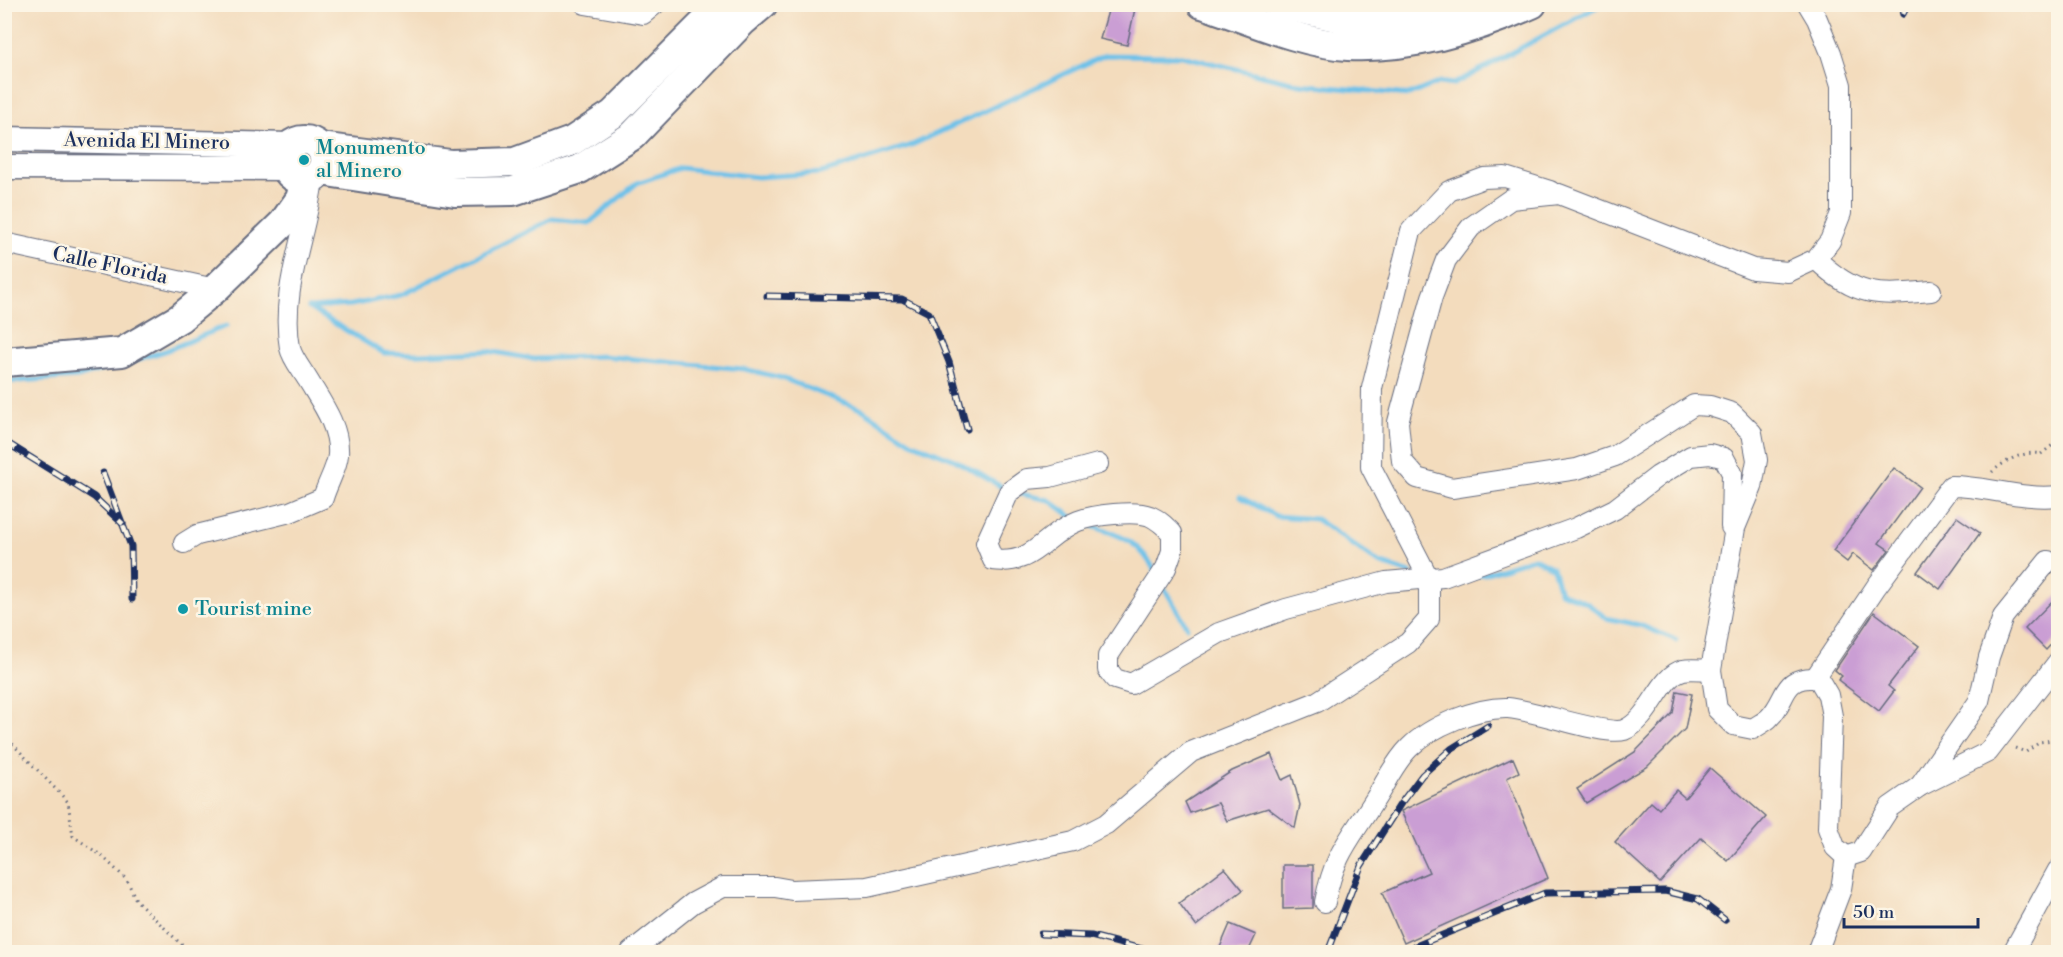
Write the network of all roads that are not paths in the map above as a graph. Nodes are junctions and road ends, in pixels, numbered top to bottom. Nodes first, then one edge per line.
1 (585, 4) edge
2 (654, 4) edge
3 (723, 4) edge
4 (763, 4) edge
5 (1202, 4) edge
6 (1278, 4) edge
7 (1384, 4) edge
8 (1532, 4) edge
9 (1808, 4) edge
10 (1480, 23) junction
11 (1446, 34) junction
12 (4, 139) edge
13 (306, 165) junction
14 (4, 167) edge
15 (1559, 194) junction
16 (4, 243) edge
17 (1816, 259) junction
18 (215, 289) junction
19 (1931, 291) dead end
20 (4, 362) edge
21 (1098, 464) dead end
22 (2058, 496) edge
23 (184, 543) dead end
24 (1731, 548) junction
25 (2048, 561) dead end
26 (1430, 579) junction
27 (2058, 662) edge
28 (1711, 670) junction
29 (1815, 678) junction
30 (1920, 786) junction
31 (1846, 857) junction
32 (2058, 870) edge
33 (1325, 902) dead end
34 (632, 952) edge
35 (1817, 952) edge
36 (2013, 952) edge

1 - 2 street
3 - 13 highway
4 - 13 highway
5 - 11 highway
6 - 11 highway
7 - 10 street
8 - 10 highway
9 - 17 street
10 - 11 highway
12 - 13 main road, Avenida El Minero
13 - 14 main road, Avenida El Minero
13 - 18 highway
13 - 23 street
15 - 17 street
15 - 24 street
15 - 26 street
16 - 18 street, Calle Florida
17 - 19 street
18 - 20 highway
21 - 26 street
22 - 29 street
24 - 26 street
24 - 28 street
25 - 30 street
26 - 34 street
27 - 30 street
28 - 29 street
28 - 33 street
29 - 31 street
30 - 31 street
31 - 35 street
32 - 36 street

